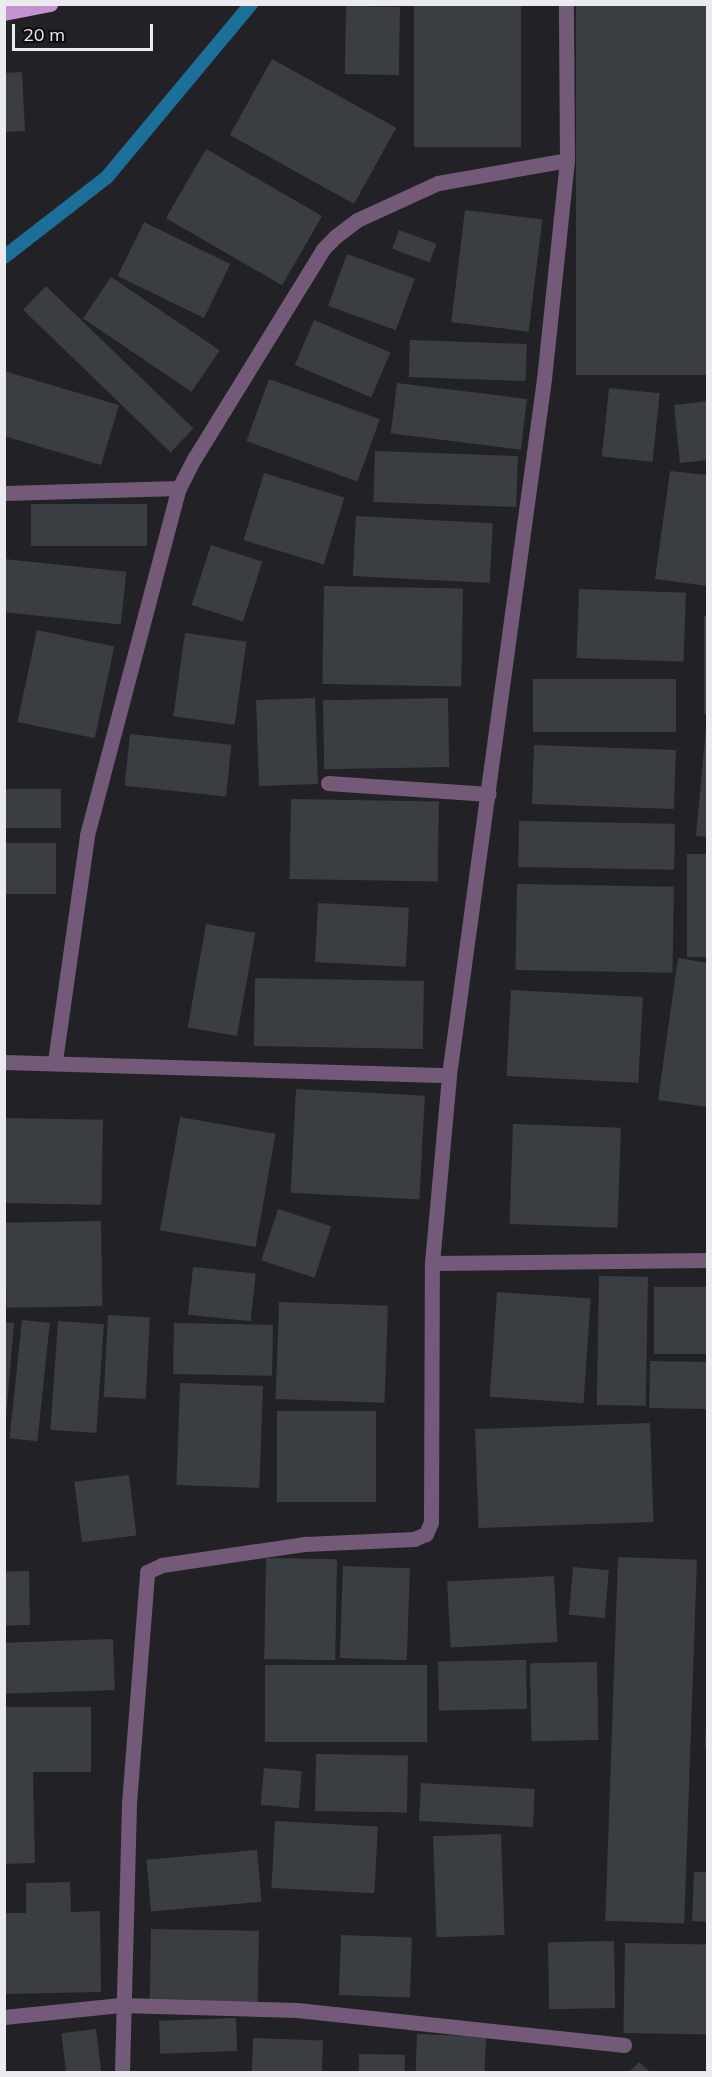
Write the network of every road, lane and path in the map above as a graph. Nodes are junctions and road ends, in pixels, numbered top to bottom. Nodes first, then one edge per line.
1 (50, 4) edge
2 (566, 4) edge
3 (4, 13) edge
4 (567, 160) junction
5 (179, 488) junction
6 (4, 493) edge
7 (328, 783) dead end
8 (489, 794) junction
9 (55, 1061) junction
10 (4, 1062) edge
11 (449, 1075) junction
12 (708, 1260) edge
13 (432, 1263) junction
14 (120, 2005) junction
15 (4, 2017) edge
16 (624, 2045) dead end
17 (122, 2073) edge

1 - 3 main road
2 - 4 street
4 - 5 street
4 - 8 street
5 - 6 street
5 - 9 street
7 - 8 street
8 - 11 street
9 - 10 street
9 - 11 street
11 - 13 street
12 - 13 street
13 - 14 street
14 - 15 street
14 - 16 street
14 - 17 street

